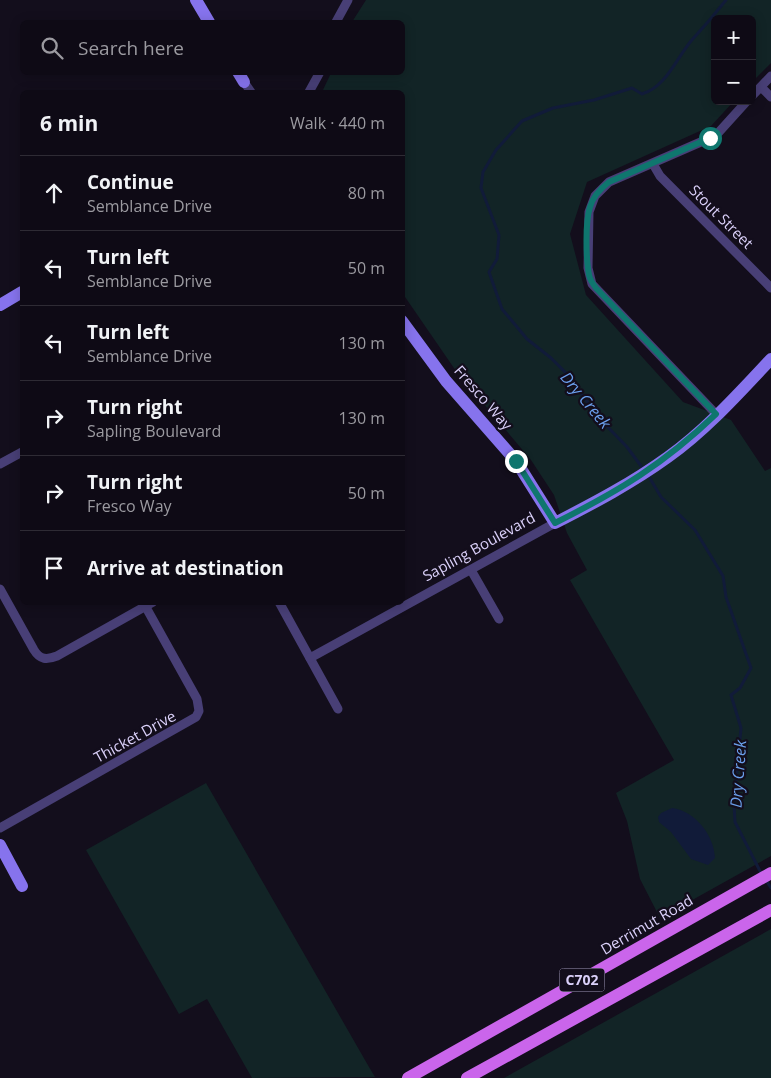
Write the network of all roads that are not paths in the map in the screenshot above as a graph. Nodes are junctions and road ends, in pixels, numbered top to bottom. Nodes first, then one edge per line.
1 (196, 0) edge
2 (345, 1) edge
3 (208, 20) edge
4 (337, 20) edge
5 (318, 75) edge
6 (771, 76) edge
7 (761, 87) junction
8 (310, 90) edge
9 (756, 92) edge
10 (771, 97) edge
11 (743, 105) edge
12 (653, 164) junction
13 (771, 288) edge
14 (20, 293) edge
15 (0, 305) edge
16 (405, 325) edge
17 (771, 359) edge
18 (716, 414) junction
19 (20, 453) edge
20 (0, 464) edge
21 (555, 523) junction
22 (471, 570) junction
23 (0, 589) edge
24 (145, 605) edge
25 (148, 605) edge
26 (281, 605) edge
27 (499, 619) dead end
28 (310, 658) junction
29 (338, 710) dead end
30 (0, 828) edge
31 (0, 845) edge
32 (771, 872) edge
33 (22, 886) dead end
34 (771, 910) edge
35 (408, 1078) edge
36 (467, 1078) edge

1 - 3 street
2 - 4 street
5 - 8 street
6 - 7 street
7 - 9 street
7 - 10 street
11 - 12 street
12 - 13 street, Stout Street
12 - 18 street
14 - 15 street
16 - 21 street, Fresco Way
17 - 18 street, Sapling Boulevard
18 - 21 street, Sapling Boulevard
19 - 20 street
21 - 22 street, Sapling Boulevard
22 - 27 street
22 - 28 street, Sapling Boulevard
23 - 24 street
25 - 30 street, Thicket Drive
26 - 28 street
28 - 29 street
31 - 33 street
32 - 35 main road, Derrimut Road / C702
34 - 36 main road, C702

